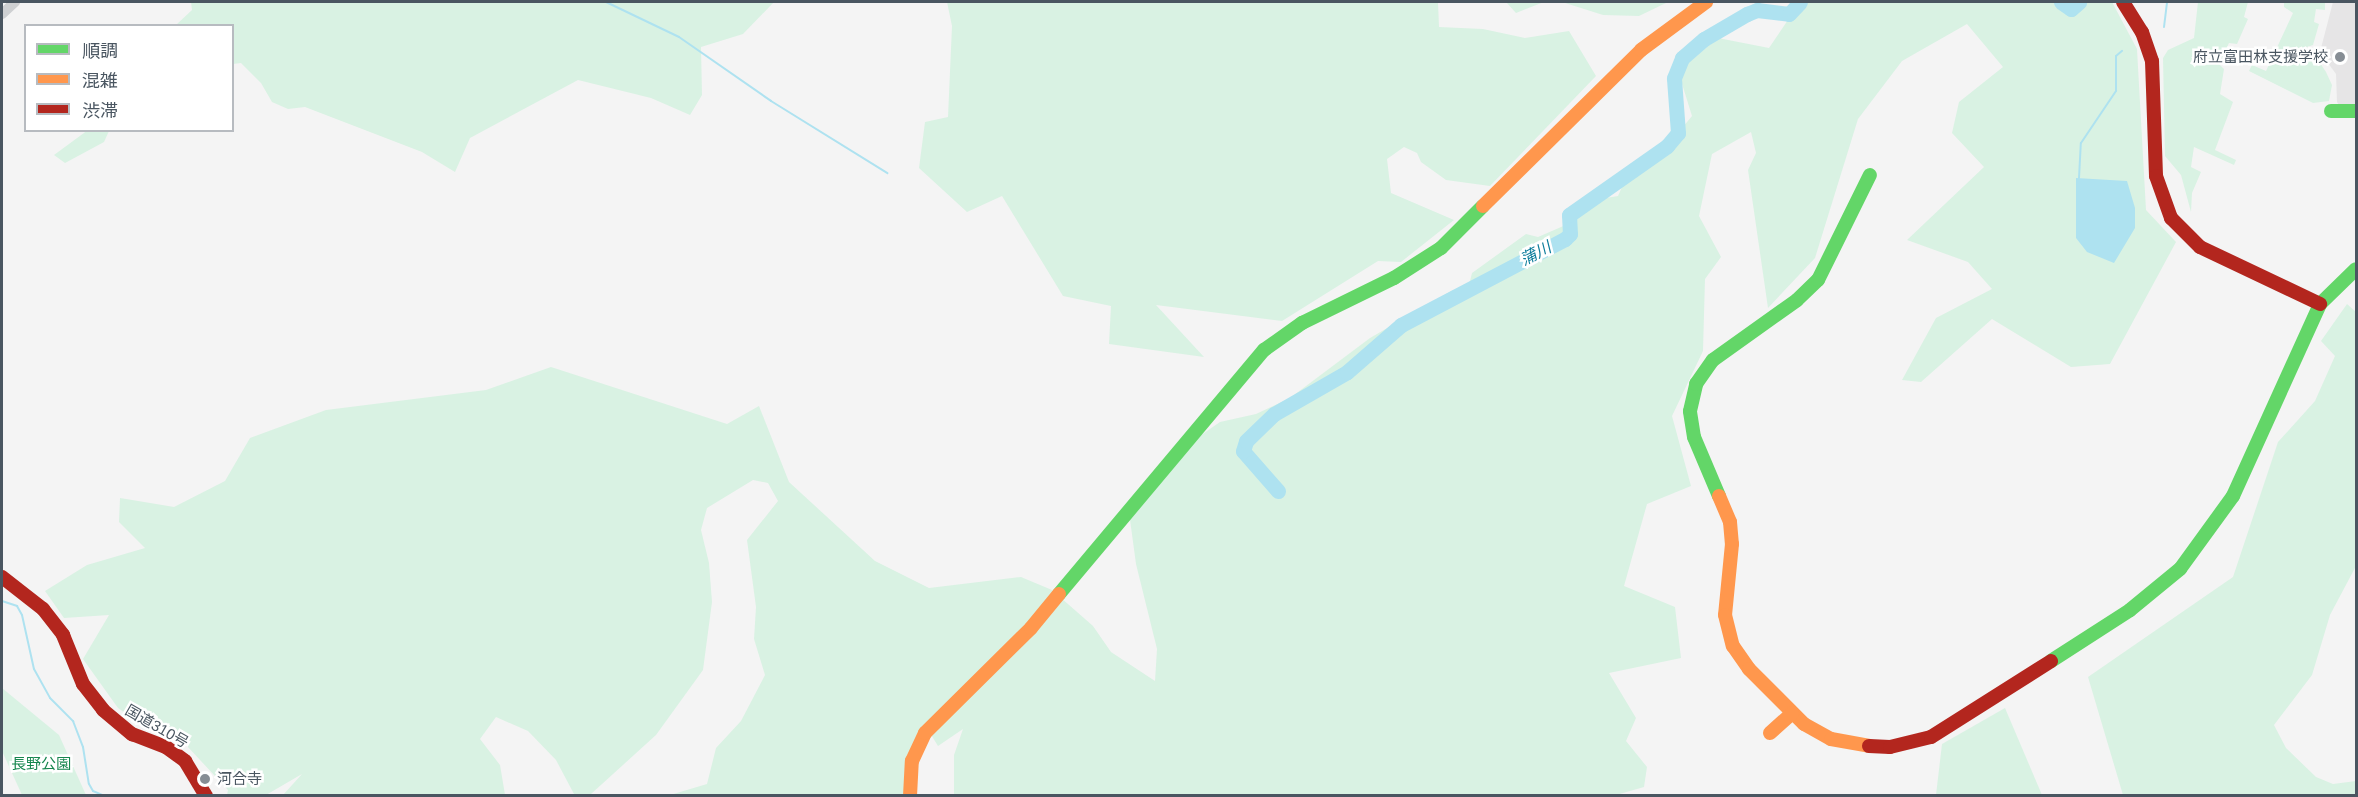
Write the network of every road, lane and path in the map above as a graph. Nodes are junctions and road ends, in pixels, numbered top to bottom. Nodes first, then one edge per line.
1 (15, 2) edge
2 (1706, 2) edge
3 (2123, 2) edge
4 (2, 14) edge
5 (2331, 111) dead end
6 (2356, 111) edge
7 (1870, 175) dead end
8 (2356, 269) edge
9 (2320, 304) junction
10 (2, 577) edge
11 (1792, 713) junction
12 (1770, 733) dead end
13 (206, 795) edge
14 (909, 795) edge

1 - 4 street
2 - 14 main road
3 - 9 main road
5 - 6 main road
7 - 11 main road
8 - 9 main road
9 - 11 main road
10 - 13 main road, 国道310号
11 - 12 main road

